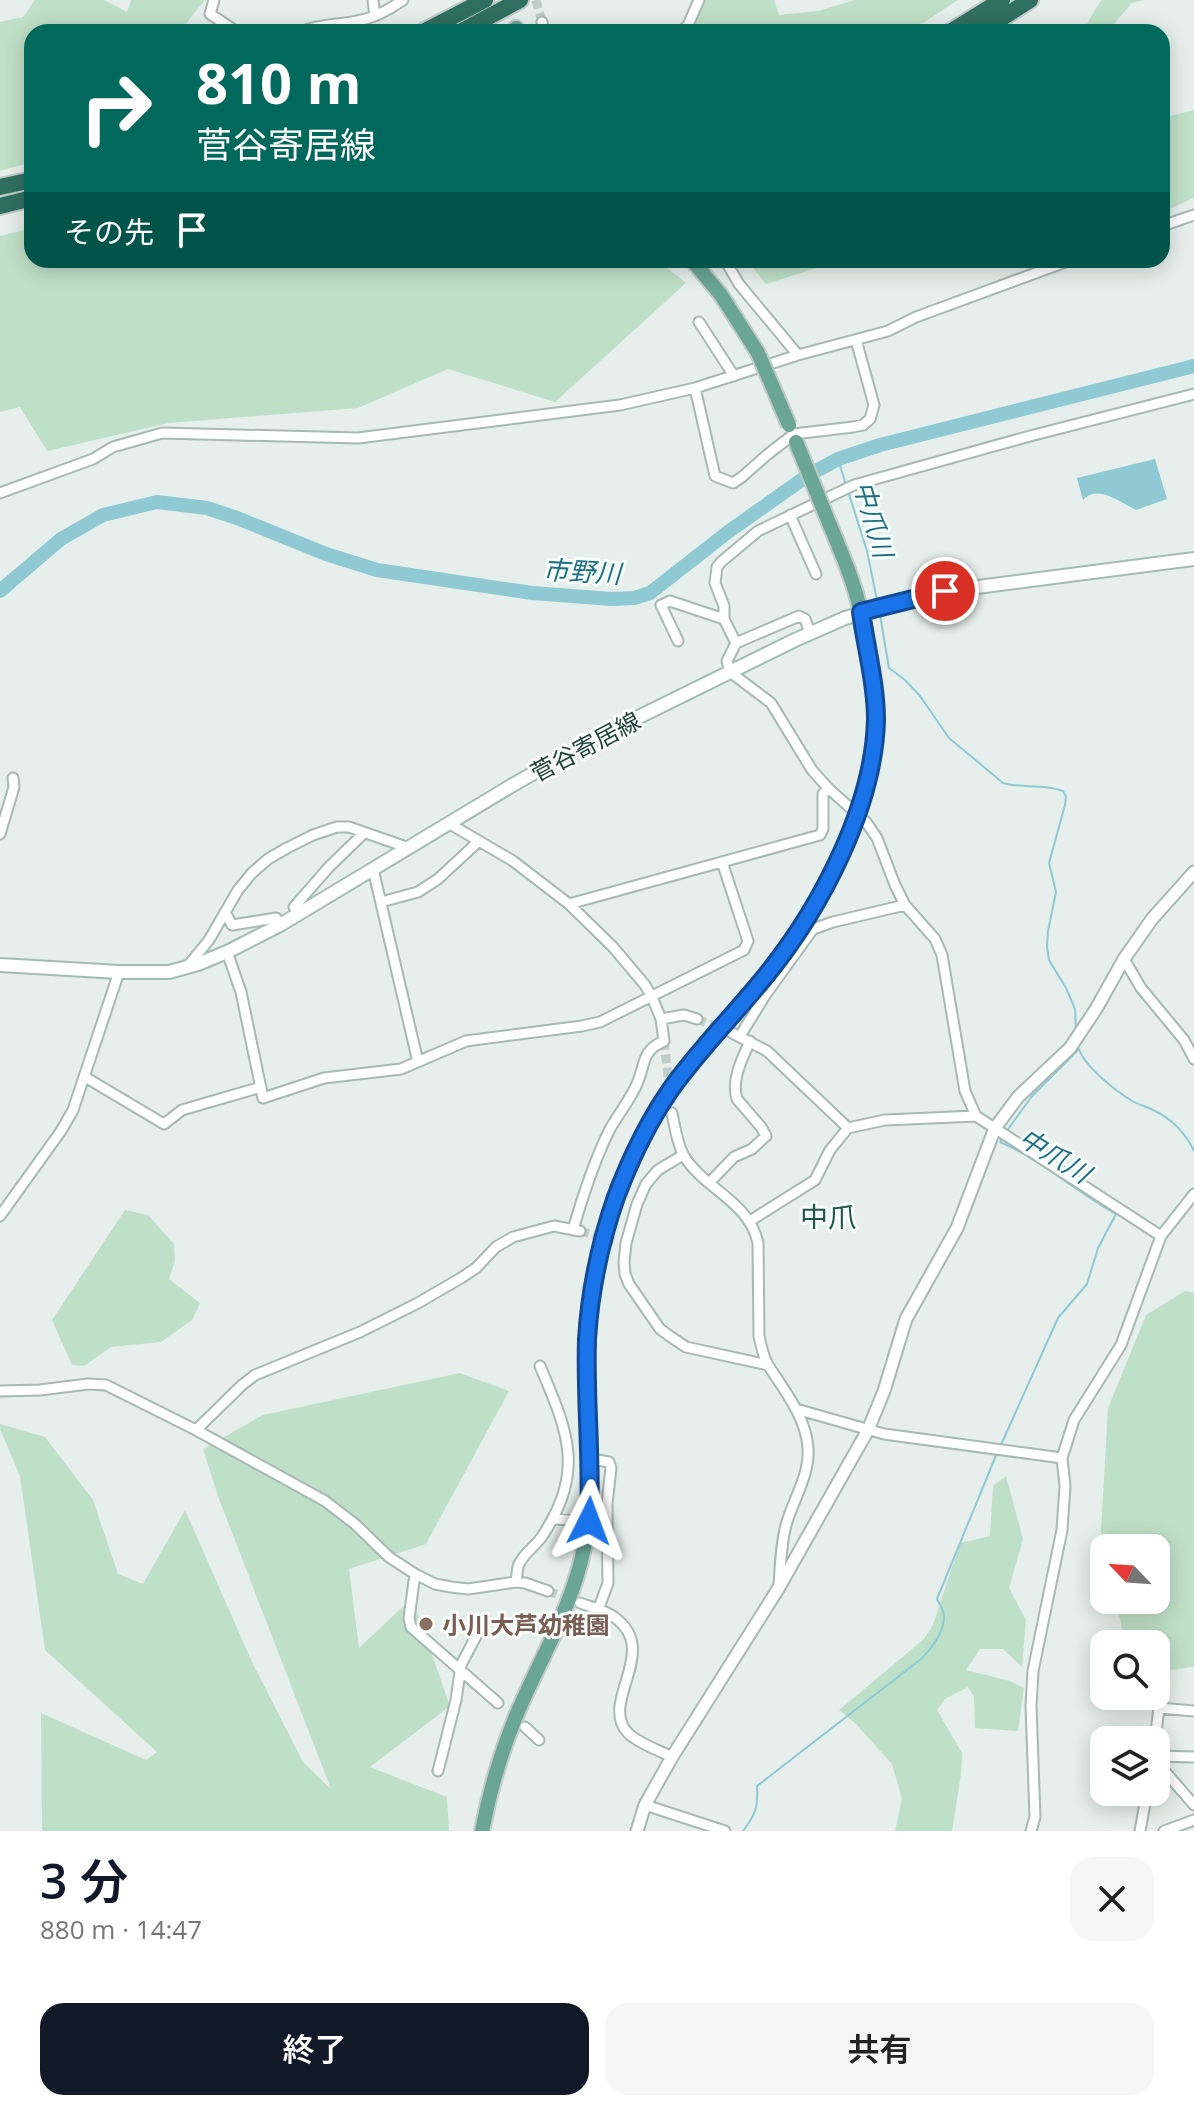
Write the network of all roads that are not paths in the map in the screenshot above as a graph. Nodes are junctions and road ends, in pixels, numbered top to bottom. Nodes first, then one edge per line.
1 (214, 0) edge
2 (373, 0) edge
3 (403, 0) edge
4 (485, 0) edge
5 (520, 0) edge
6 (699, 0) edge
7 (1002, 0) edge
8 (1030, 0) edge
9 (375, 16) junction
10 (225, 24) edge
11 (332, 24) edge
12 (438, 24) edge
13 (475, 24) edge
14 (688, 24) edge
15 (963, 24) edge
16 (992, 24) edge
17 (24, 182) edge
18 (0, 187) edge
19 (24, 200) edge
20 (0, 206) edge
21 (1194, 215) edge
22 (1170, 223) edge
23 (699, 268) edge
24 (730, 268) edge
25 (1049, 268) edge
26 (699, 322) dead end
27 (856, 340) junction
28 (798, 355) junction
29 (734, 376) junction
30 (695, 388) junction
31 (1194, 394) edge
32 (793, 434) junction
33 (0, 493) edge
34 (790, 515) junction
35 (1194, 559) edge
36 (816, 574) dead end
37 (861, 612) junction
38 (724, 619) junction
39 (810, 633) junction
40 (678, 641) dead end
41 (736, 643) junction
42 (730, 672) junction
43 (13, 778) dead end
44 (828, 788) junction
45 (858, 815) junction
46 (450, 824) junction
47 (364, 833) junction
48 (0, 834) edge
49 (479, 841) junction
50 (409, 848) junction
51 (722, 862) junction
52 (373, 869) junction
53 (1194, 872) edge
54 (381, 902) junction
55 (569, 904) junction
56 (905, 905) junction
57 (225, 912) junction
58 (298, 914) junction
59 (280, 925) junction
60 (227, 952) junction
61 (1124, 959) junction
62 (0, 965) edge
63 (187, 967) junction
64 (119, 972) junction
65 (652, 997) junction
66 (661, 1019) junction
67 (697, 1019) tunnel mouth
68 (741, 1037) junction
69 (1194, 1059) edge
70 (418, 1062) junction
71 (85, 1077) junction
72 (261, 1087) junction
73 (672, 1113) tunnel mouth
74 (976, 1116) junction
75 (848, 1128) junction
76 (995, 1128) junction
77 (683, 1155) junction
78 (709, 1183) junction
79 (1194, 1194) edge
80 (0, 1216) edge
81 (750, 1221) junction
82 (1161, 1236) junction
83 (614, 1241) tunnel mouth
84 (626, 1243) junction
85 (768, 1365) junction
86 (540, 1366) dead end
87 (0, 1391) edge
88 (796, 1409) junction
89 (196, 1430) junction
90 (868, 1430) junction
91 (1062, 1458) junction
92 (591, 1459) junction
93 (553, 1519) junction
94 (589, 1521) junction
95 (415, 1574) junction
96 (516, 1582) junction
97 (778, 1589) junction
98 (548, 1591) tunnel mouth
99 (580, 1603) tunnel mouth
100 (598, 1610) junction
101 (485, 1619) dead end
102 (460, 1669) junction
103 (498, 1703) dead end
104 (1194, 1711) edge
105 (1157, 1726) edge
106 (525, 1727) dead end
107 (539, 1740) dead end
108 (1170, 1755) edge
109 (672, 1757) junction
110 (1194, 1757) edge
111 (438, 1771) dead end
112 (1170, 1775) edge
113 (1193, 1803) edge
114 (645, 1805) junction
115 (1144, 1806) edge
116 (1194, 1820) edge
117 (482, 1831) edge
118 (637, 1831) edge
119 (725, 1831) edge
120 (1031, 1831) edge
121 (1140, 1831) edge
122 (1164, 1831) edge

1 - 10 street
2 - 9 street
3 - 9 street
4 - 12 highway
5 - 13 highway
6 - 14 street
7 - 15 highway
8 - 16 highway
9 - 11 street
17 - 18 highway
19 - 20 highway
21 - 22 street
23 - 32 main road, bridge
24 - 28 street
25 - 27 street
26 - 29 street
27 - 28 street
27 - 32 street
28 - 29 street
29 - 30 street
30 - 32 street
30 - 33 street
31 - 34 street
32 - 37 main road, bridge
34 - 36 street
34 - 38 street
35 - 37 main road, 菅谷寄居線
37 - 39 main road, 菅谷寄居線
37 - 45 main road
38 - 40 street
38 - 41 street
39 - 41 street
39 - 42 main road, 菅谷寄居線
41 - 42 street
42 - 44 street
42 - 46 main road, 菅谷寄居線
43 - 48 street
44 - 45 street
44 - 51 street
45 - 56 street
45 - 92 main road
46 - 49 street
46 - 50 main road, 菅谷寄居線
47 - 50 street
47 - 57 street
47 - 58 street
49 - 54 street
49 - 55 street
50 - 52 main road, 菅谷寄居線
51 - 55 street
51 - 65 street
52 - 54 street
52 - 58 main road, 菅谷寄居線
53 - 61 street
54 - 70 street
55 - 65 street
56 - 68 street
56 - 74 street
57 - 59 street
57 - 63 street
58 - 59 main road, 菅谷寄居線
59 - 60 main road, 菅谷寄居線
60 - 63 main road, 菅谷寄居線
60 - 72 street
61 - 69 street
61 - 76 street
62 - 64 main road, 菅谷寄居線
63 - 64 main road, 菅谷寄居線
64 - 71 street
65 - 66 street
65 - 70 street
66 - 67 street
66 - 89 street
68 - 75 street
68 - 78 street
70 - 72 street
71 - 72 street
71 - 80 street
73 - 77 street
74 - 75 street
74 - 76 street
75 - 81 street
76 - 82 street
76 - 90 street
77 - 78 street
77 - 84 street
78 - 81 street
79 - 82 street
81 - 85 street
82 - 91 street
83 - 84 street
84 - 85 street
85 - 88 street
86 - 93 street
87 - 89 street
88 - 90 street
88 - 97 street
89 - 95 street
90 - 91 street
90 - 97 street
91 - 120 street
92 - 94 main road
92 - 100 street
93 - 94 street
93 - 96 street
94 - 117 main road
95 - 96 street
95 - 102 street
96 - 98 street
97 - 109 street
99 - 100 street
100 - 109 street
101 - 102 street
102 - 103 street
102 - 111 street
104 - 105 street
106 - 107 street
108 - 110 street
109 - 114 street
112 - 113 street
114 - 118 street
114 - 119 street
115 - 121 street
116 - 122 street

